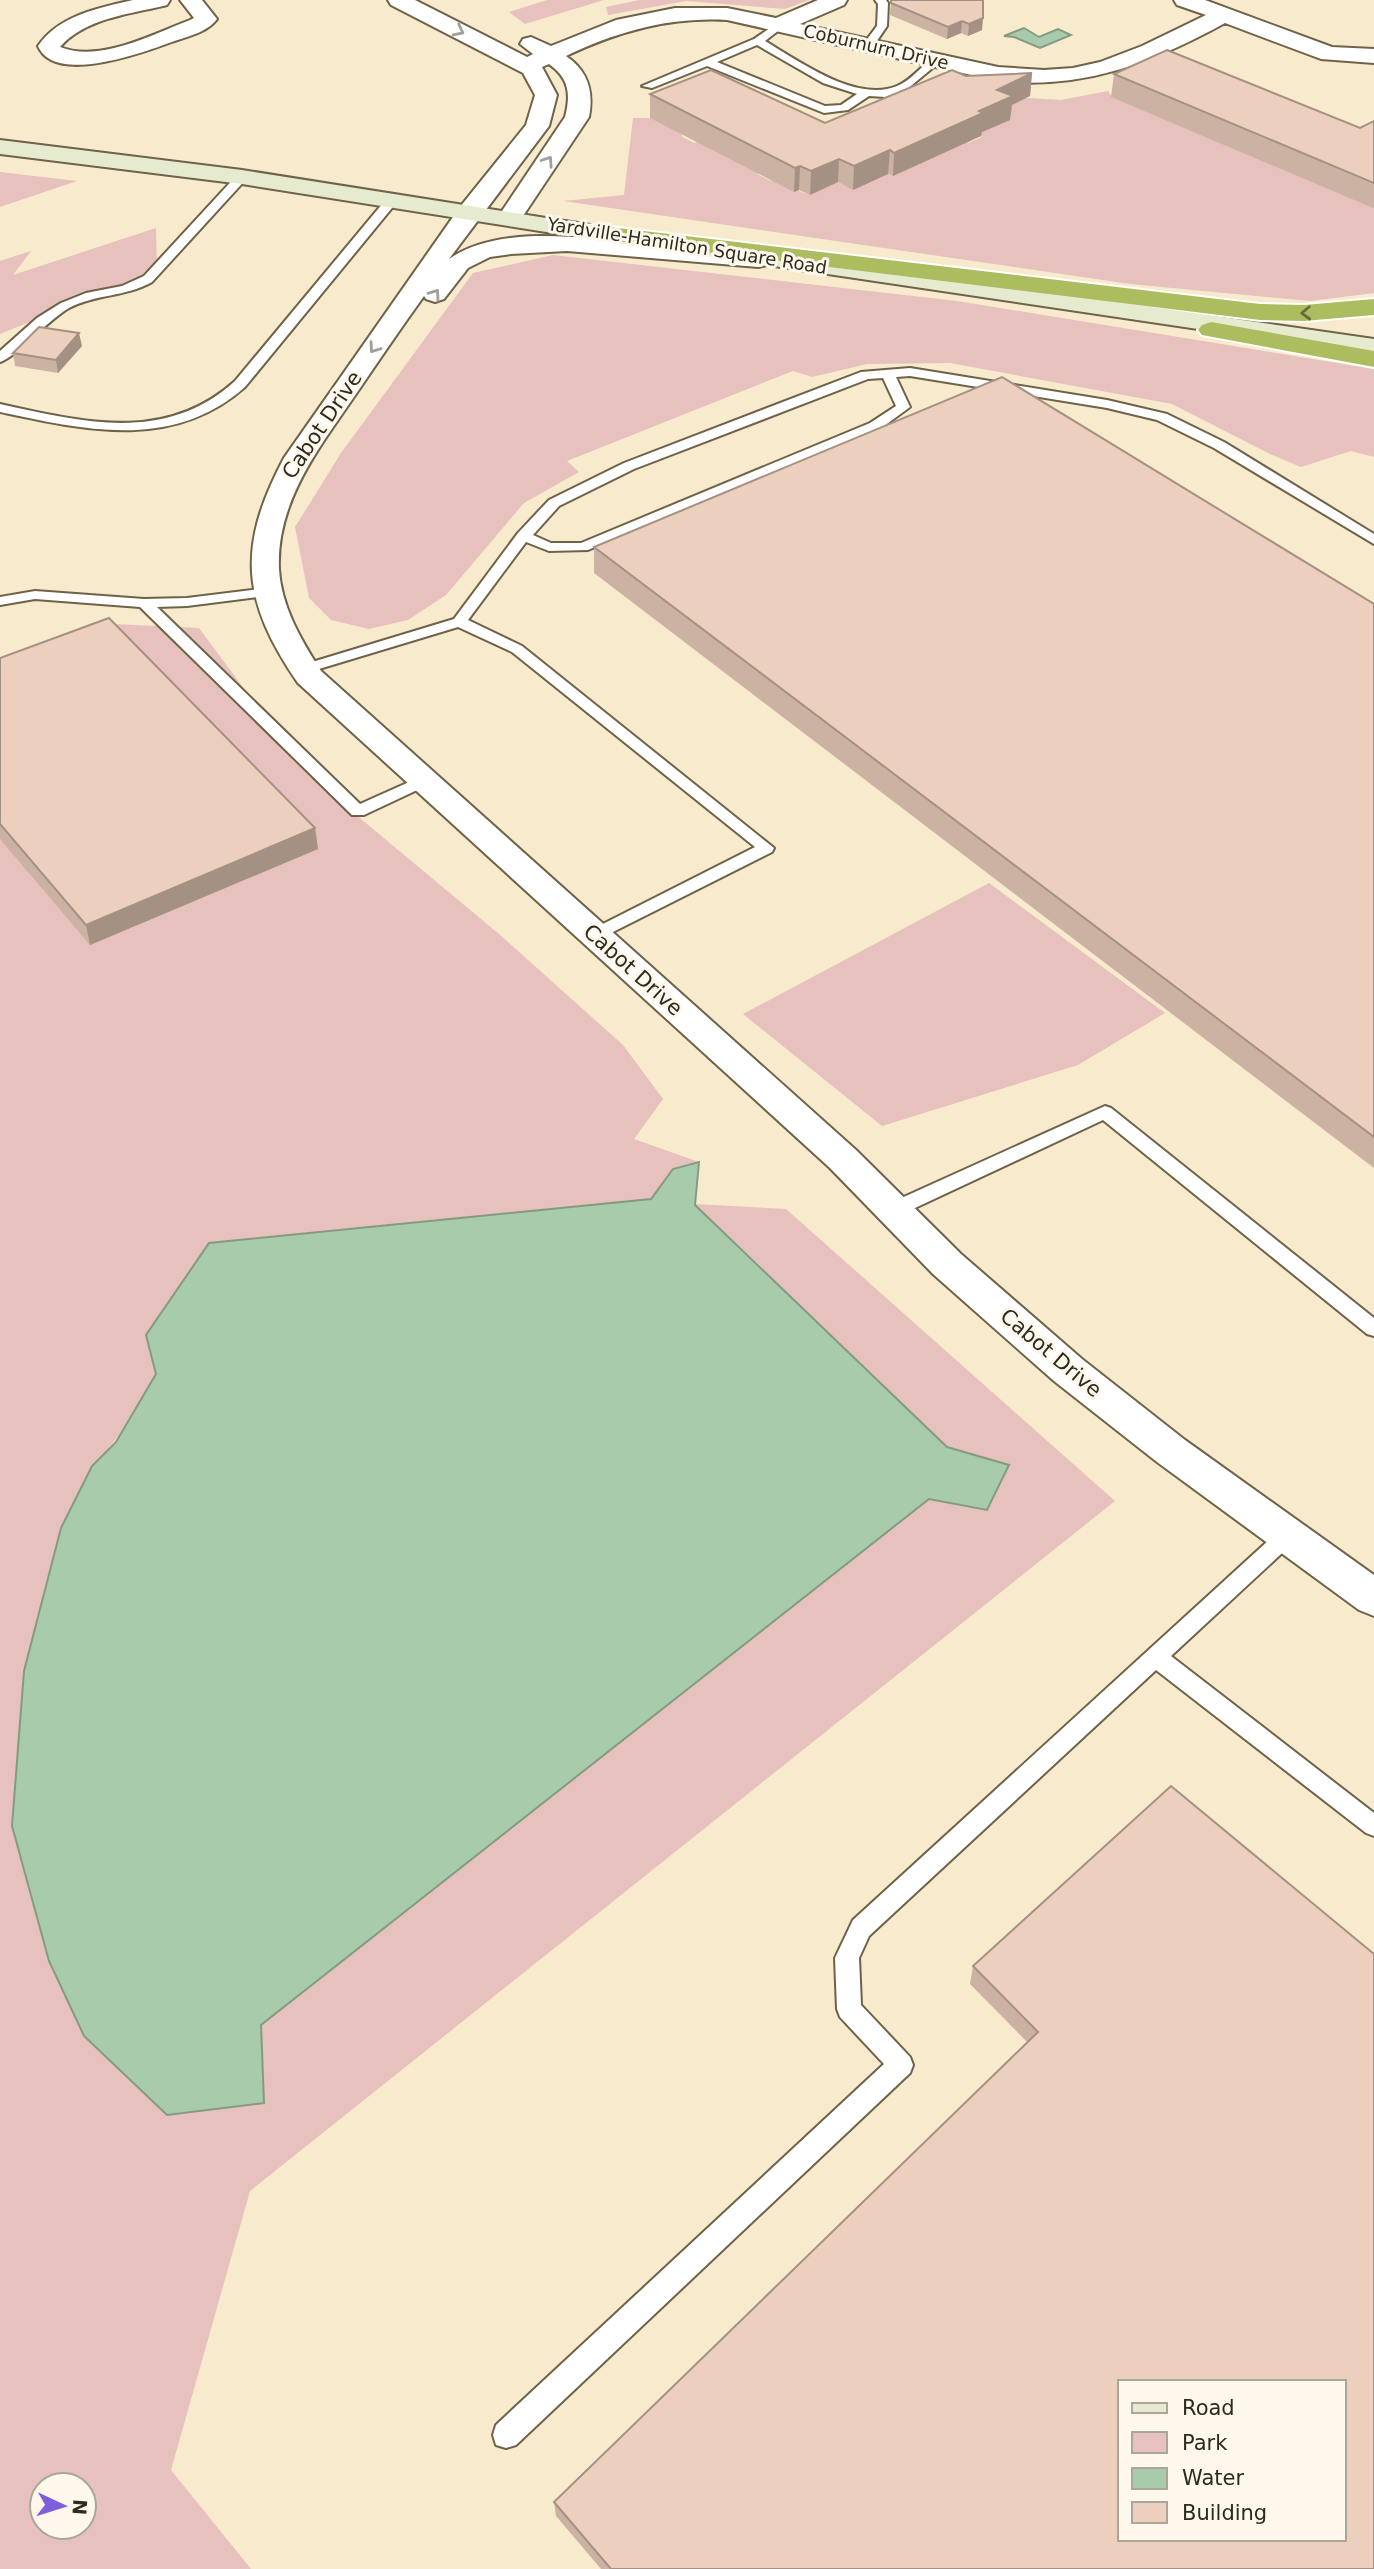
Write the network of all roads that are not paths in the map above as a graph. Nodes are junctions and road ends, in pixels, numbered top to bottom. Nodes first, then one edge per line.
1 (159, 0) edge
2 (191, 0) edge
3 (399, 0) edge
4 (836, 0) edge
5 (880, 0) edge
6 (1185, 0) edge
7 (1223, 15) junction
8 (779, 25) junction
9 (514, 34) dead end
10 (758, 41) junction
11 (868, 46) junction
12 (550, 55) junction
13 (1374, 56) edge
14 (935, 61) junction
15 (707, 62) junction
16 (527, 66) junction
17 (648, 86) dead end
18 (867, 92) junction
19 (0, 147) edge
20 (242, 177) junction
21 (391, 200) junction
22 (468, 212) junction
23 (510, 217) junction
24 (593, 232) junction
25 (791, 263) junction
26 (950, 285) junction
27 (1374, 307) edge
28 (1374, 346) edge
29 (0, 358) edge
30 (1374, 359) edge
31 (888, 373) junction
32 (0, 408) edge
33 (298, 458) junction
34 (523, 536) junction
35 (1374, 540) edge
36 (268, 592) junction
37 (0, 601) edge
38 (144, 603) junction
39 (458, 622) junction
40 (303, 669) junction
41 (424, 781) junction
42 (595, 934) junction
43 (893, 1210) junction
44 (1374, 1329) edge
45 (1287, 1536) junction
46 (1374, 1598) edge
47 (1156, 1657) junction
48 (1374, 1826) edge
49 (506, 2435) dead end

1 - 2 street
3 -> 16 street
4 - 8 street
5 - 11 lane
6 - 7 street
7 - 13 street
7 - 14 street, Coburnurn Drive
8 - 10 lane
8 - 11 street, Coburnurn Drive
8 - 12 street, Coburnurn Drive
9 - 12 street
10 - 15 lane
10 - 18 lane
11 - 14 street, Coburnurn Drive
12 - 16 street, Coburnurn Drive
23 -> 12 street
14 - 18 lane
15 - 17 lane
15 - 18 lane
16 - 22 street, Cabot Drive
19 - 20 street, Yardville-Hamilton Square Road
20 - 21 street, Yardville-Hamilton Square Road
20 - 29 lane
21 - 22 street, Yardville-Hamilton Square Road
21 - 32 lane
22 - 23 street, Yardville-Hamilton Square Road
22 -> 33 street, Cabot Drive
23 - 24 street, Yardville-Hamilton Square Road
24 - 25 street, Yardville-Hamilton Square Road
27 -> 24 highway
25 - 26 street, Yardville-Hamilton Square Road
33 -> 25 street
26 - 28 street, Yardville-Hamilton Square Road
26 - 30 highway
31 - 34 lane
31 - 34 lane
31 - 35 lane
33 - 36 street, Cabot Drive
34 - 39 lane
36 - 38 lane
36 - 40 street, Cabot Drive
37 - 38 lane
38 - 41 lane
39 - 40 lane
39 - 42 lane
40 - 41 street, Cabot Drive
41 - 42 street, Cabot Drive
42 - 43 street, Cabot Drive
43 - 44 lane
43 - 45 street, Cabot Drive
45 - 46 street, Cabot Drive
45 - 47 lane
47 - 48 lane
47 - 49 lane

